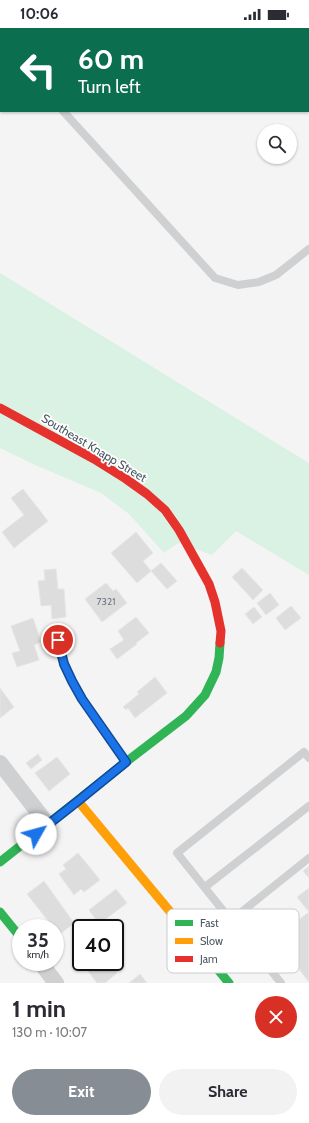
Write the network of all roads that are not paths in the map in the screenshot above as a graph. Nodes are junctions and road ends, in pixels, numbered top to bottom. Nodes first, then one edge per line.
1 (64, 112) edge
2 (309, 249) edge
3 (0, 408) edge
4 (58, 640) dead end
5 (309, 758) edge
6 (126, 762) junction
7 (0, 763) edge
8 (78, 801) junction
9 (309, 806) edge
10 (48, 825) junction
11 (309, 858) edge
12 (0, 862) edge
13 (205, 888) junction
14 (167, 909) edge
15 (222, 909) edge
16 (245, 909) edge
17 (0, 912) edge
18 (12, 927) edge
19 (47, 971) edge
20 (221, 973) edge
21 (273, 973) edge
22 (56, 983) edge
23 (229, 983) edge
24 (281, 983) edge

1 - 2 lane
3 - 6 street, Southeast Knapp Street
4 - 6 lane
5 - 13 lane
6 - 8 street, Southeast Knapp Street
7 - 10 street
8 - 10 street, Southeast Knapp Street
8 - 14 street
9 - 13 lane
10 - 12 street, Southeast Knapp Street
11 - 16 lane
13 - 15 lane
17 - 18 street
19 - 22 street
20 - 23 street
21 - 24 lane

